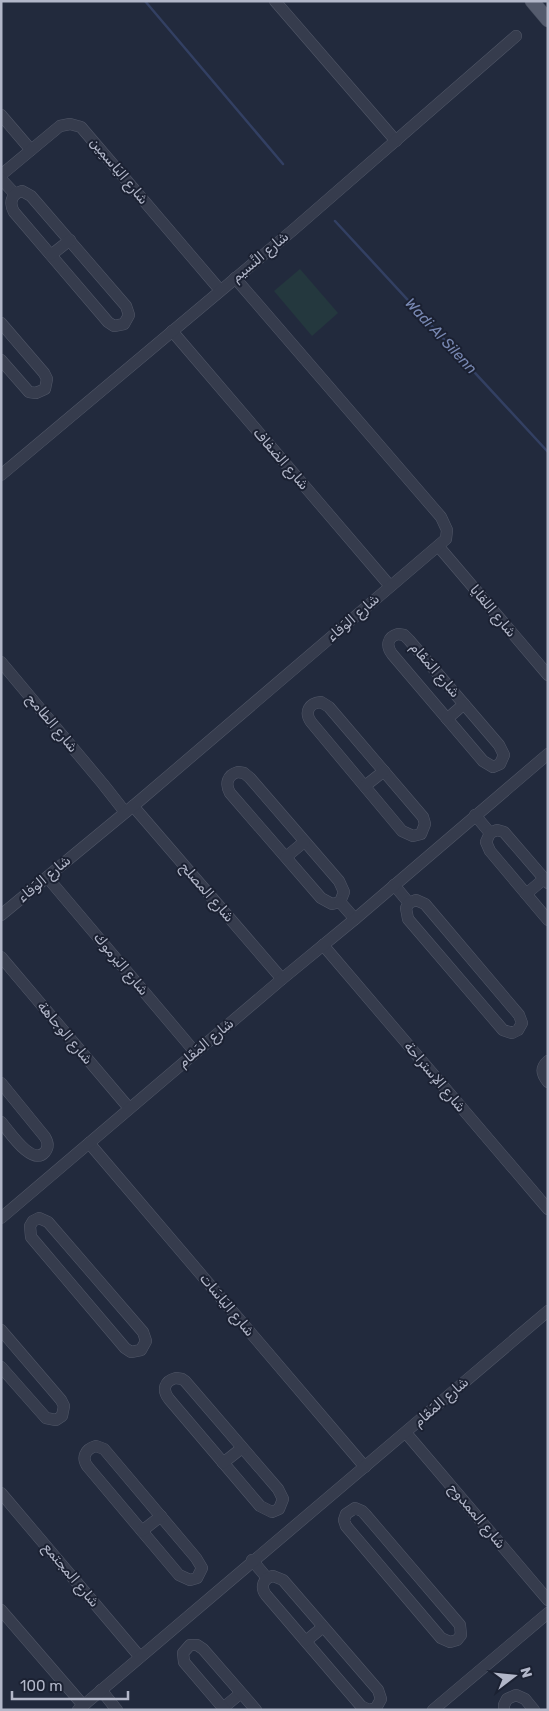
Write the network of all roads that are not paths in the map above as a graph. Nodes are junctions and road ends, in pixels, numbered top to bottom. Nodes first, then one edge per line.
1 (275, 1) edge
2 (532, 1) edge
3 (548, 20) edge
4 (516, 36) dead end
5 (1, 115) edge
6 (396, 141) junction
7 (31, 150) junction
8 (1, 177) edge
9 (15, 194) junction
10 (70, 240) junction
11 (52, 255) junction
12 (235, 278) junction
13 (220, 290) junction
14 (1, 323) edge
15 (172, 331) junction
16 (1, 360) edge
17 (1, 475) edge
18 (439, 547) junction
19 (390, 586) junction
20 (1, 662) edge
21 (548, 675) edge
22 (464, 704) junction
23 (447, 719) junction
24 (547, 755) edge
25 (500, 764) junction
26 (384, 771) junction
27 (516, 780) junction
28 (365, 786) junction
29 (129, 809) junction
30 (475, 815) junction
31 (490, 833) junction
32 (421, 834) junction
33 (304, 842) junction
34 (435, 850) junction
35 (286, 857) junction
36 (47, 877) junction
37 (546, 881) edge
38 (394, 885) junction
39 (526, 894) junction
40 (340, 902) junction
41 (410, 903) junction
42 (1, 915) edge
43 (355, 919) junction
44 (548, 920) edge
45 (323, 945) junction
46 (463, 949) junction
47 (1, 957) edge
48 (446, 963) junction
49 (282, 979) junction
50 (195, 1052) junction
51 (548, 1061) edge
52 (548, 1082) edge
53 (3, 1090) edge
54 (130, 1108) junction
55 (1, 1122) edge
56 (89, 1143) junction
57 (44, 1153) junction
58 (58, 1169) junction
59 (18, 1204) junction
60 (548, 1209) edge
61 (1, 1218) edge
62 (33, 1221) junction
63 (78, 1274) junction
64 (548, 1311) edge
65 (3, 1334) edge
66 (1, 1367) edge
67 (406, 1432) junction
68 (242, 1448) junction
69 (223, 1463) junction
70 (365, 1467) junction
71 (1, 1494) edge
72 (341, 1502) junction
73 (279, 1509) junction
74 (161, 1516) junction
75 (293, 1526) junction
76 (142, 1531) junction
77 (402, 1557) junction
78 (252, 1560) junction
79 (385, 1572) junction
80 (197, 1578) junction
81 (267, 1578) junction
82 (214, 1593) junction
83 (548, 1600) edge
84 (1, 1610) edge
85 (548, 1613) edge
86 (323, 1626) junction
87 (172, 1630) junction
88 (306, 1642) junction
89 (187, 1647) junction
90 (140, 1657) junction
91 (101, 1690) junction
92 (241, 1693) junction
93 (80, 1708) edge
94 (224, 1709) edge
95 (117, 1710) edge
96 (256, 1710) edge
97 (433, 1710) edge
98 (504, 1710) edge
99 (534, 1710) edge

1 - 6 street
2 - 3 main road
4 - 6 street, شارع النَّسيم
5 - 7 street
6 - 12 street, شارع النَّسيم
7 - 8 street, شارع اليَاسمِين
7 - 13 street, شارع اليَاسمِين
8 - 9 street, شارع اليَاسمِين
9 - 10 street, شارع اليَاسمِين
9 - 11 street, شارع اليَاسمِين
10 - 11 street
10 - 11 street, شارع اليَاسمِين
12 - 13 street, شارع النَّسيم
12 - 18 street
13 - 15 street, شارع النَّسيم
14 - 16 street
15 - 17 street, شارع النَّسيم
15 - 19 street, شارع الضفاف
18 - 19 street, شارع الوَفاء
18 - 21 street, شارع اللقايا
19 - 29 street, شارع الوَفاء
20 - 29 street, شارع الطامح
22 - 23 street, شارع المَقَام
22 - 23 street, شارع المَقَام
22 - 25 street, شارع المَقَام
23 - 25 street, شارع المَقَام
24 - 27 street, شارع المَقَام
25 - 27 street, شارع المَقَام
26 - 28 street
26 - 28 street
26 - 32 street
27 - 30 street, شارع المَقَام
28 - 32 street
29 - 36 street, شارع الوَفاء
29 - 49 street, شارع المصلح
30 - 31 street
30 - 34 street, شارع المَقَام
31 - 37 street
31 - 39 street
32 - 34 street
33 - 35 street
33 - 35 street
33 - 40 street
34 - 38 street, شارع المَقَام
35 - 40 street
36 - 42 street, شارع الوَفاء
36 - 50 street, شارع اليَرموك
37 - 39 street
38 - 41 street
38 - 43 street, شارع المَقَام
39 - 44 street
40 - 43 street
41 - 46 street
41 - 48 street
43 - 45 street, شارع المَقَام
45 - 49 street, شارع المَقَام
45 - 60 street, شارع الإستراحة
46 - 48 street
46 - 48 street
47 - 54 street, شارع الوجاهة
49 - 50 street, شارع المَقَام
50 - 54 street, شارع المَقَام
51 - 52 street
53 - 57 street
54 - 56 street, شارع المَقَام
55 - 57 street
56 - 58 street, شارع المَقَام
56 - 70 street, شارع اليَاسَات
57 - 58 street
58 - 59 street, شارع المَقَام
59 - 61 street, شارع المَقَام
59 - 62 street
62 - 63 street
62 - 63 street
63 - 63 street
64 - 67 street, شارع المَقَام
65 - 66 street
67 - 70 street, شارع المَقَام
67 - 83 street, شارع الممدوح
68 - 69 street
68 - 69 street
68 - 73 street
69 - 73 street
70 - 72 street, شارع المَقَام
71 - 90 street, شارع المجتمع
72 - 75 street, شارع المَقَام
72 - 77 street
72 - 79 street
73 - 75 street
74 - 76 street
74 - 76 street
74 - 80 street
75 - 78 street, شارع المَقَام
76 - 80 street
77 - 79 street
77 - 79 street
78 - 81 street
78 - 82 street, شارع المَقَام
80 - 82 street
81 - 86 street
81 - 88 street
82 - 87 street, شارع المَقَام
84 - 93 street
85 - 97 street
86 - 88 street
86 - 88 street
87 - 89 street
87 - 90 street, شارع المَقَام
89 - 92 street
89 - 94 street
90 - 91 street, شارع المَقَام
91 - 93 street, شارع المَقَام
91 - 95 street
92 - 94 street
92 - 96 street
98 - 99 street

